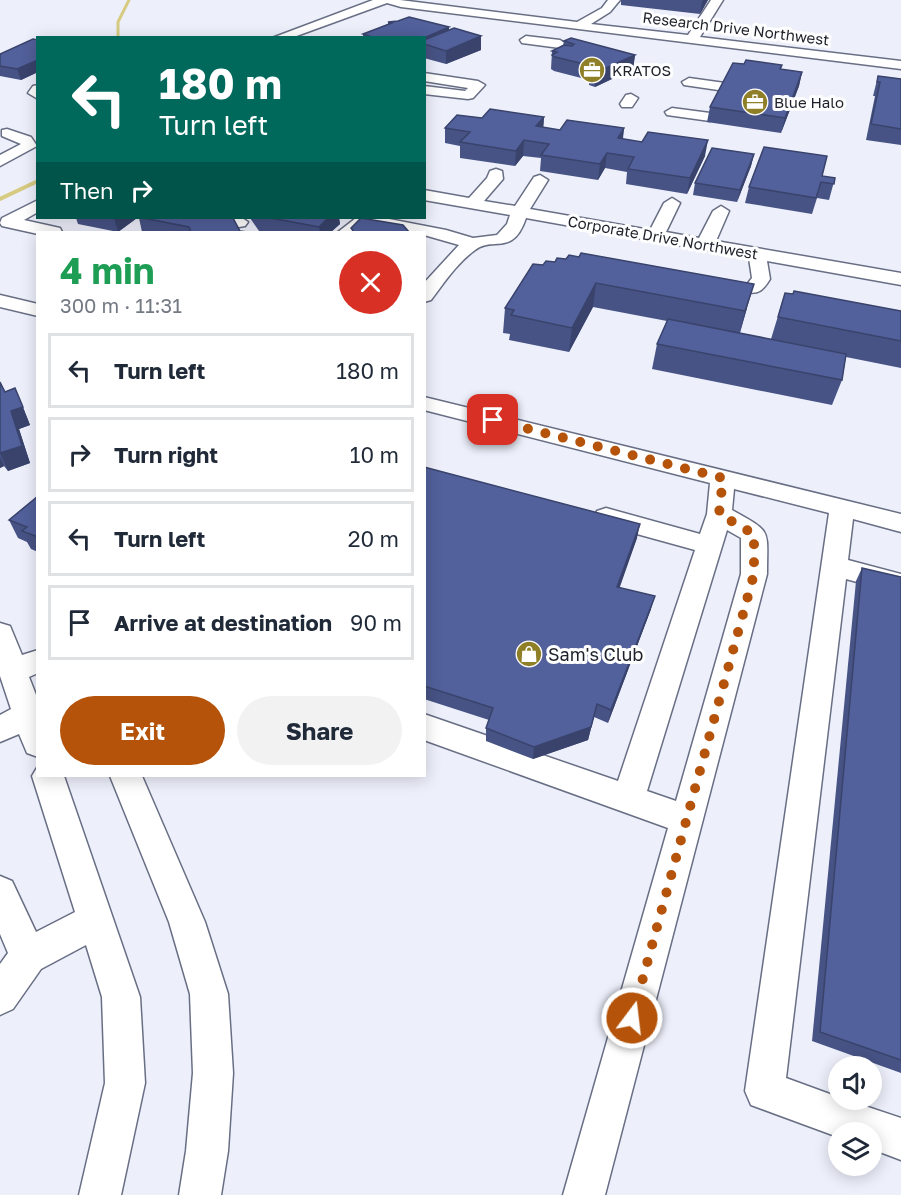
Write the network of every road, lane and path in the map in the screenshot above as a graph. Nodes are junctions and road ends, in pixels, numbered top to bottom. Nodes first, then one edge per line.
1 (384, 0) edge
2 (389, 0) edge
3 (614, 0) edge
4 (717, 0) edge
5 (580, 26) junction
6 (283, 36) edge
7 (692, 39) junction
8 (526, 40) dead end
9 (560, 44) edge
10 (901, 65) edge
11 (426, 77) edge
12 (689, 82) dead end
13 (725, 87) edge
14 (426, 90) edge
15 (672, 112) dead end
16 (710, 117) edge
17 (27, 126) dead end
18 (3, 134) edge
19 (0, 161) edge
20 (496, 174) dead end
21 (540, 180) dead end
22 (426, 195) edge
23 (672, 203) dead end
24 (472, 204) junction
25 (36, 206) edge
26 (721, 211) dead end
27 (520, 212) junction
28 (223, 219) edge
29 (365, 219) edge
30 (371, 219) edge
31 (241, 224) edge
32 (49, 231) edge
33 (348, 231) edge
34 (657, 236) junction
35 (471, 244) junction
36 (705, 245) junction
37 (757, 254) junction
38 (901, 279) edge
39 (753, 288) edge
40 (426, 294) edge
41 (0, 301) edge
42 (36, 310) edge
43 (426, 404) edge
44 (723, 478) junction
45 (842, 508) junction
46 (584, 511) edge
47 (719, 514) junction
48 (901, 523) edge
49 (709, 545) junction
50 (834, 566) junction
51 (901, 584) edge
52 (0, 634) edge
53 (25, 666) edge
54 (28, 715) junction
55 (426, 728) edge
56 (0, 729) edge
57 (36, 738) edge
58 (48, 777) edge
59 (126, 777) edge
60 (628, 799) junction
61 (687, 820) junction
62 (0, 893) edge
63 (96, 920) junction
64 (28, 956) junction
65 (0, 996) edge
66 (901, 1139) edge
67 (100, 1195) edge
68 (200, 1195) edge
69 (584, 1195) edge

1 - 6 street
2 - 5 street, Research Drive Northwest
3 - 5 street
4 - 7 street
5 - 7 street, Research Drive Northwest
7 - 10 street, Research Drive Northwest
8 - 9 street
11 - 14 street
12 - 13 street
15 - 16 street
17 - 18 street
18 - 19 street
20 - 24 street
21 - 27 street
22 - 24 street, Corporate Drive Northwest
23 - 34 street
24 - 27 street, Corporate Drive Northwest
25 - 32 street
26 - 36 street
27 - 34 street, Corporate Drive Northwest
27 - 35 street
28 - 31 street
29 - 33 street
30 - 35 street
34 - 36 street, Corporate Drive Northwest
35 - 40 street
36 - 37 street, Corporate Drive Northwest
37 - 38 street, Corporate Drive Northwest
37 - 39 street
41 - 42 street
43 - 44 street
44 - 45 street
44 - 47 street
45 - 48 street
45 - 50 street
46 - 49 street
47 - 49 street
47 - 61 street
49 - 60 street
50 - 51 street
50 - 66 street
52 - 53 street
53 - 54 street
54 - 56 street
54 - 57 street
55 - 60 street
58 - 63 street
59 - 68 street
60 - 61 street
61 - 69 street
62 - 64 street
63 - 64 street
63 - 67 street
64 - 65 street

